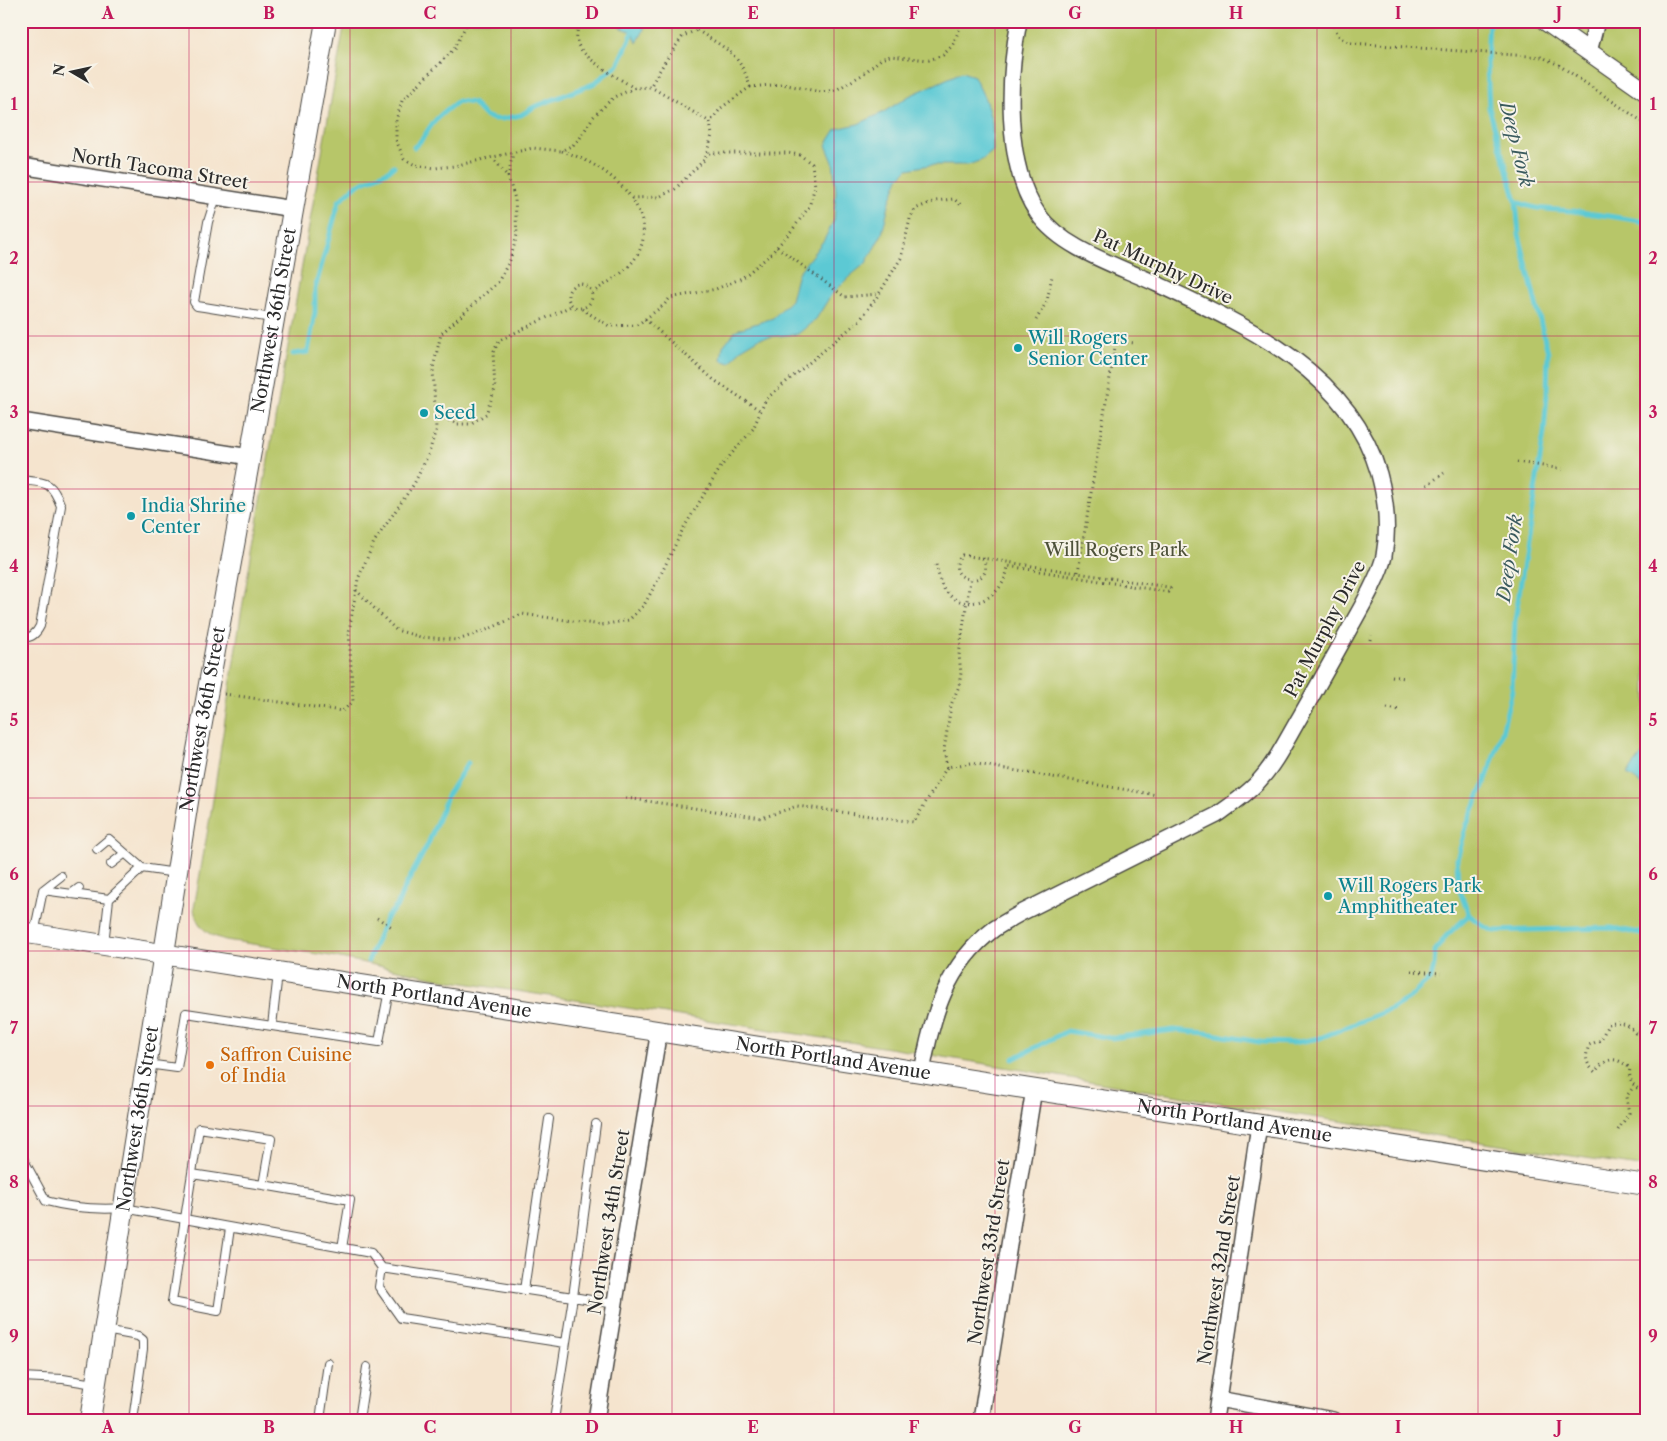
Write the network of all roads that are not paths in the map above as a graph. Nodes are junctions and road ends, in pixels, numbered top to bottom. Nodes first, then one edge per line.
1 (326, 21) edge
2 (1019, 21) edge
3 (1544, 21) edge
4 (1597, 21) edge
5 (1588, 52) junction
6 (1646, 92) edge
7 (21, 166) edge
8 (216, 197) junction
9 (293, 209) junction
10 (274, 319) junction
11 (21, 421) edge
12 (250, 458) junction
13 (21, 480) edge
14 (21, 637) edge
15 (97, 849) dead end
16 (124, 854) junction
17 (111, 864) dead end
18 (142, 868) junction
19 (176, 873) junction
20 (61, 876) dead end
21 (79, 888) dead end
22 (43, 890) junction
23 (71, 894) junction
24 (109, 900) junction
25 (28, 933) edge
26 (104, 944) junction
27 (163, 953) junction
28 (278, 971) junction
29 (389, 988) junction
30 (272, 1026) junction
31 (659, 1030) junction
32 (147, 1064) junction
33 (922, 1072) junction
34 (1034, 1089) junction
35 (549, 1119) dead end
36 (596, 1124) dead end
37 (1259, 1125) junction
38 (21, 1155) edge
39 (192, 1174) junction
40 (263, 1185) junction
41 (1646, 1185) edge
42 (124, 1208) junction
43 (185, 1220) junction
44 (230, 1228) junction
45 (342, 1248) junction
46 (382, 1268) junction
47 (524, 1290) junction
48 (573, 1297) junction
49 (615, 1304) junction
50 (104, 1330) junction
51 (565, 1343) junction
52 (328, 1363) dead end
53 (367, 1367) dead end
54 (21, 1377) edge
55 (96, 1384) junction
56 (1218, 1399) junction
57 (90, 1420) edge
58 (133, 1420) edge
59 (320, 1420) edge
60 (359, 1420) edge
61 (554, 1420) edge
62 (596, 1420) edge
63 (981, 1420) edge
64 (1215, 1420) edge
65 (1333, 1420) edge

1 - 9 main road, Northwest 36th Street
2 - 33 street, Pat Murphy Drive
3 - 5 street
4 - 5 street
5 - 6 street
7 - 8 street, North Tacoma Street
8 - 9 street, North Tacoma Street
8 - 10 lane
9 - 10 main road, Northwest 36th Street
10 - 12 main road, Northwest 36th Street
11 - 12 street
12 - 19 main road, Northwest 36th Street
13 - 14 lane
15 - 16 lane
16 - 17 lane
16 - 18 lane
18 - 19 lane
18 - 24 lane
19 - 27 main road, Northwest 36th Street
20 - 22 lane
21 - 23 lane
22 - 23 lane
22 - 25 lane
23 - 24 lane
24 - 26 lane
25 - 26 main road, North Portland Avenue
26 - 27 main road, North Portland Avenue
27 - 28 main road, North Portland Avenue
27 - 32 main road, Northwest 36th Street
28 - 29 main road, North Portland Avenue
28 - 30 lane
29 - 30 lane
29 - 31 main road, North Portland Avenue
30 - 32 lane
31 - 33 main road, North Portland Avenue
31 - 49 street, Northwest 34th Street
32 - 42 main road, Northwest 36th Street
33 - 34 main road, North Portland Avenue
34 - 37 main road, North Portland Avenue
34 - 63 street, Northwest 33rd Street
35 - 47 lane
36 - 48 lane
37 - 41 main road, North Portland Avenue
37 - 56 street, Northwest 32nd Street
38 - 42 lane
39 - 40 lane
39 - 40 lane
39 - 43 lane
40 - 45 lane
42 - 43 lane
42 - 50 main road, Northwest 36th Street
43 - 44 lane
43 - 44 lane
44 - 45 lane
45 - 46 lane
46 - 47 lane
46 - 51 lane
47 - 48 lane
48 - 49 lane
48 - 51 lane
49 - 62 street, Northwest 34th Street
50 - 55 main road, Northwest 36th Street
50 - 58 lane
51 - 61 lane
52 - 59 lane
53 - 60 lane
54 - 55 lane
55 - 57 main road, Northwest 36th Street
56 - 64 street, Northwest 32nd Street
56 - 65 street

